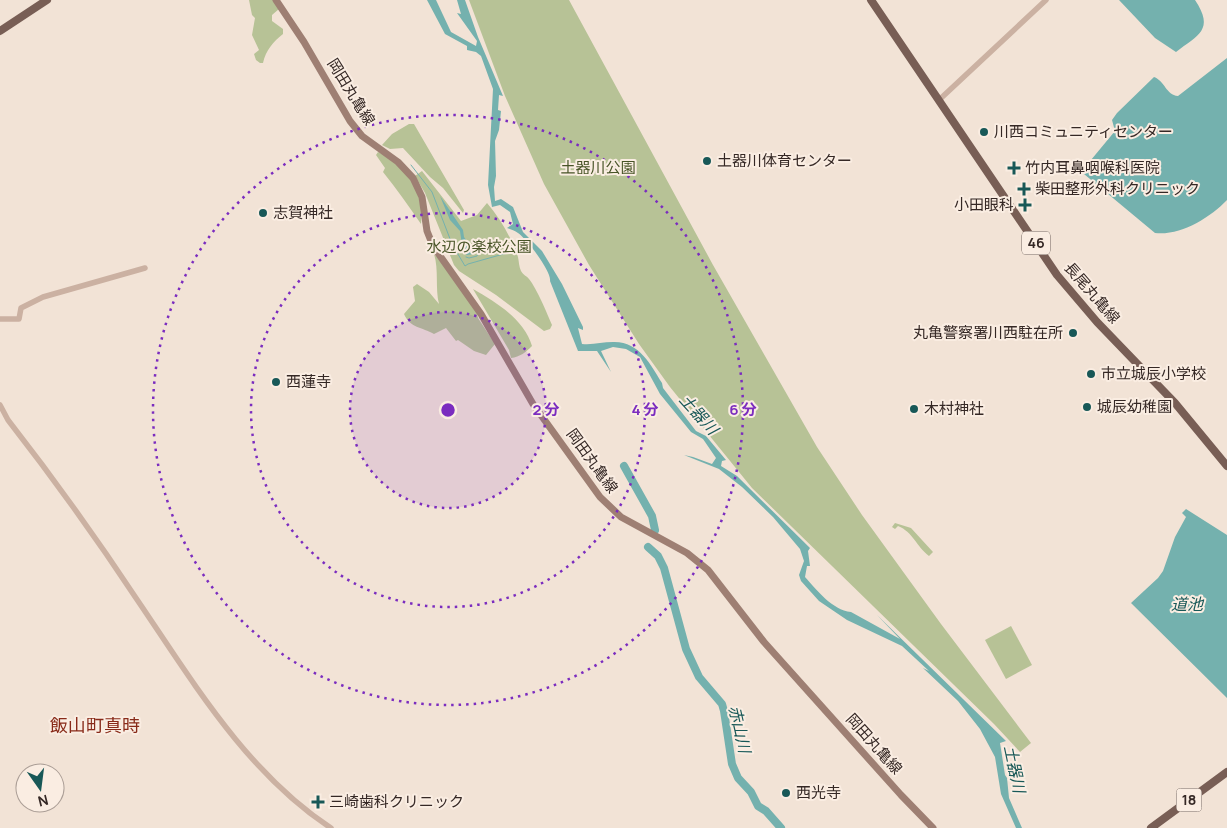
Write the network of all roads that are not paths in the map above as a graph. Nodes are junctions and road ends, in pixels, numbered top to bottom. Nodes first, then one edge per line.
1 (47, 0) edge
2 (276, 0) edge
3 (871, 0) edge
4 (1046, 0) edge
5 (0, 31) edge
6 (939, 100) junction
7 (145, 268) dead end
8 (0, 319) edge
9 (0, 405) edge
10 (1227, 466) edge
11 (1227, 772) edge
12 (331, 828) edge
13 (933, 828) edge
14 (1150, 828) edge

1 - 5 main road
2 - 13 main road, 岡田丸亀線
3 - 6 main road, 長尾丸亀線 / 46
4 - 6 street
6 - 10 main road, 長尾丸亀線 / 46
7 - 8 street
9 - 12 street
11 - 14 main road, 18

